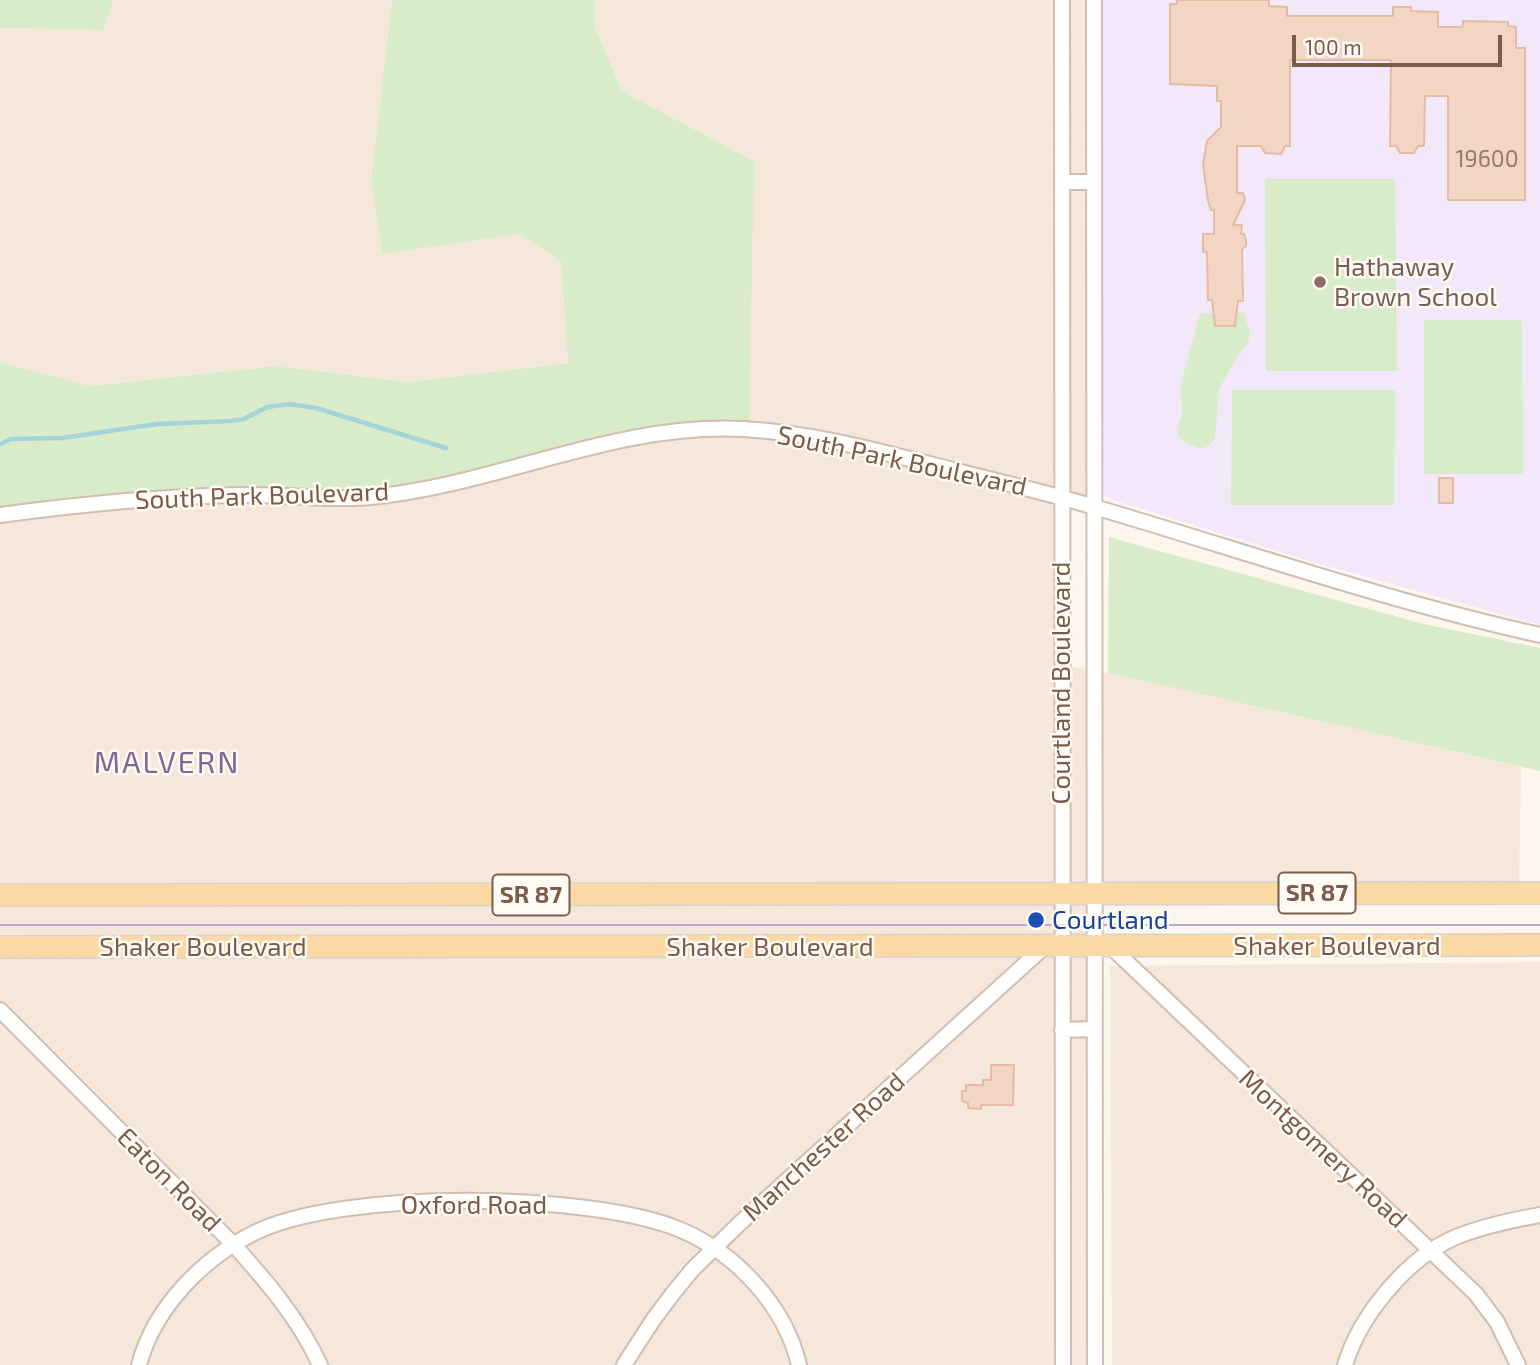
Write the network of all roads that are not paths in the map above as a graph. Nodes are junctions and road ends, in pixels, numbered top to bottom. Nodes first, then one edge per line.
1 (1062, 0) edge
2 (1094, 0) edge
3 (1062, 182) junction
4 (1094, 182) junction
5 (1062, 497) junction
6 (1094, 506) junction
7 (0, 516) edge
8 (1540, 635) edge
9 (1093, 893) junction
10 (1061, 894) junction
11 (1540, 894) edge
12 (0, 895) edge
13 (1540, 945) edge
14 (1102, 946) junction
15 (0, 947) edge
16 (1053, 947) junction
17 (0, 1010) edge
18 (1094, 1029) junction
19 (1062, 1030) junction
20 (1540, 1215) edge
21 (234, 1245) junction
22 (715, 1248) junction
23 (1431, 1251) junction
24 (139, 1365) edge
25 (320, 1365) edge
26 (624, 1365) edge
27 (799, 1365) edge
28 (1063, 1365) edge
29 (1095, 1365) edge
30 (1345, 1365) edge
31 (1518, 1365) edge

1 - 3 street, Courtland Boulevard
2 - 4 street, Courtland Boulevard
3 - 4 street
3 - 5 street, Courtland Boulevard
4 - 6 street, Courtland Boulevard
5 - 6 street, South Park Boulevard
5 - 7 street, South Park Boulevard
5 - 10 street, Courtland Boulevard
6 - 8 street, South Park Boulevard
6 - 9 street, Courtland Boulevard
9 - 10 main road, Shaker Boulevard / SR 87
9 - 11 main road, Shaker Boulevard / SR 87
9 - 14 street, Courtland Boulevard
10 - 12 main road, Shaker Boulevard / SR 87
10 - 16 street, Courtland Boulevard
13 - 14 main road, Shaker Boulevard / SR 87
14 - 16 main road, Shaker Boulevard / SR 87
14 - 18 street, Courtland Boulevard
14 - 23 street, Montgomery Road
15 - 16 main road, Shaker Boulevard / SR 87
16 - 19 street, Courtland Boulevard
16 - 22 street, Manchester Road
17 - 21 street, Eaton Road
18 - 19 street
18 - 29 street, Courtland Boulevard
19 - 28 street, Courtland Boulevard
20 - 23 street
21 - 22 street, Oxford Road
21 - 24 street, Oxford Road
21 - 25 street, Eaton Road
22 - 26 street, Manchester Road
22 - 27 street, Oxford Road
23 - 30 street
23 - 31 street, Montgomery Road

